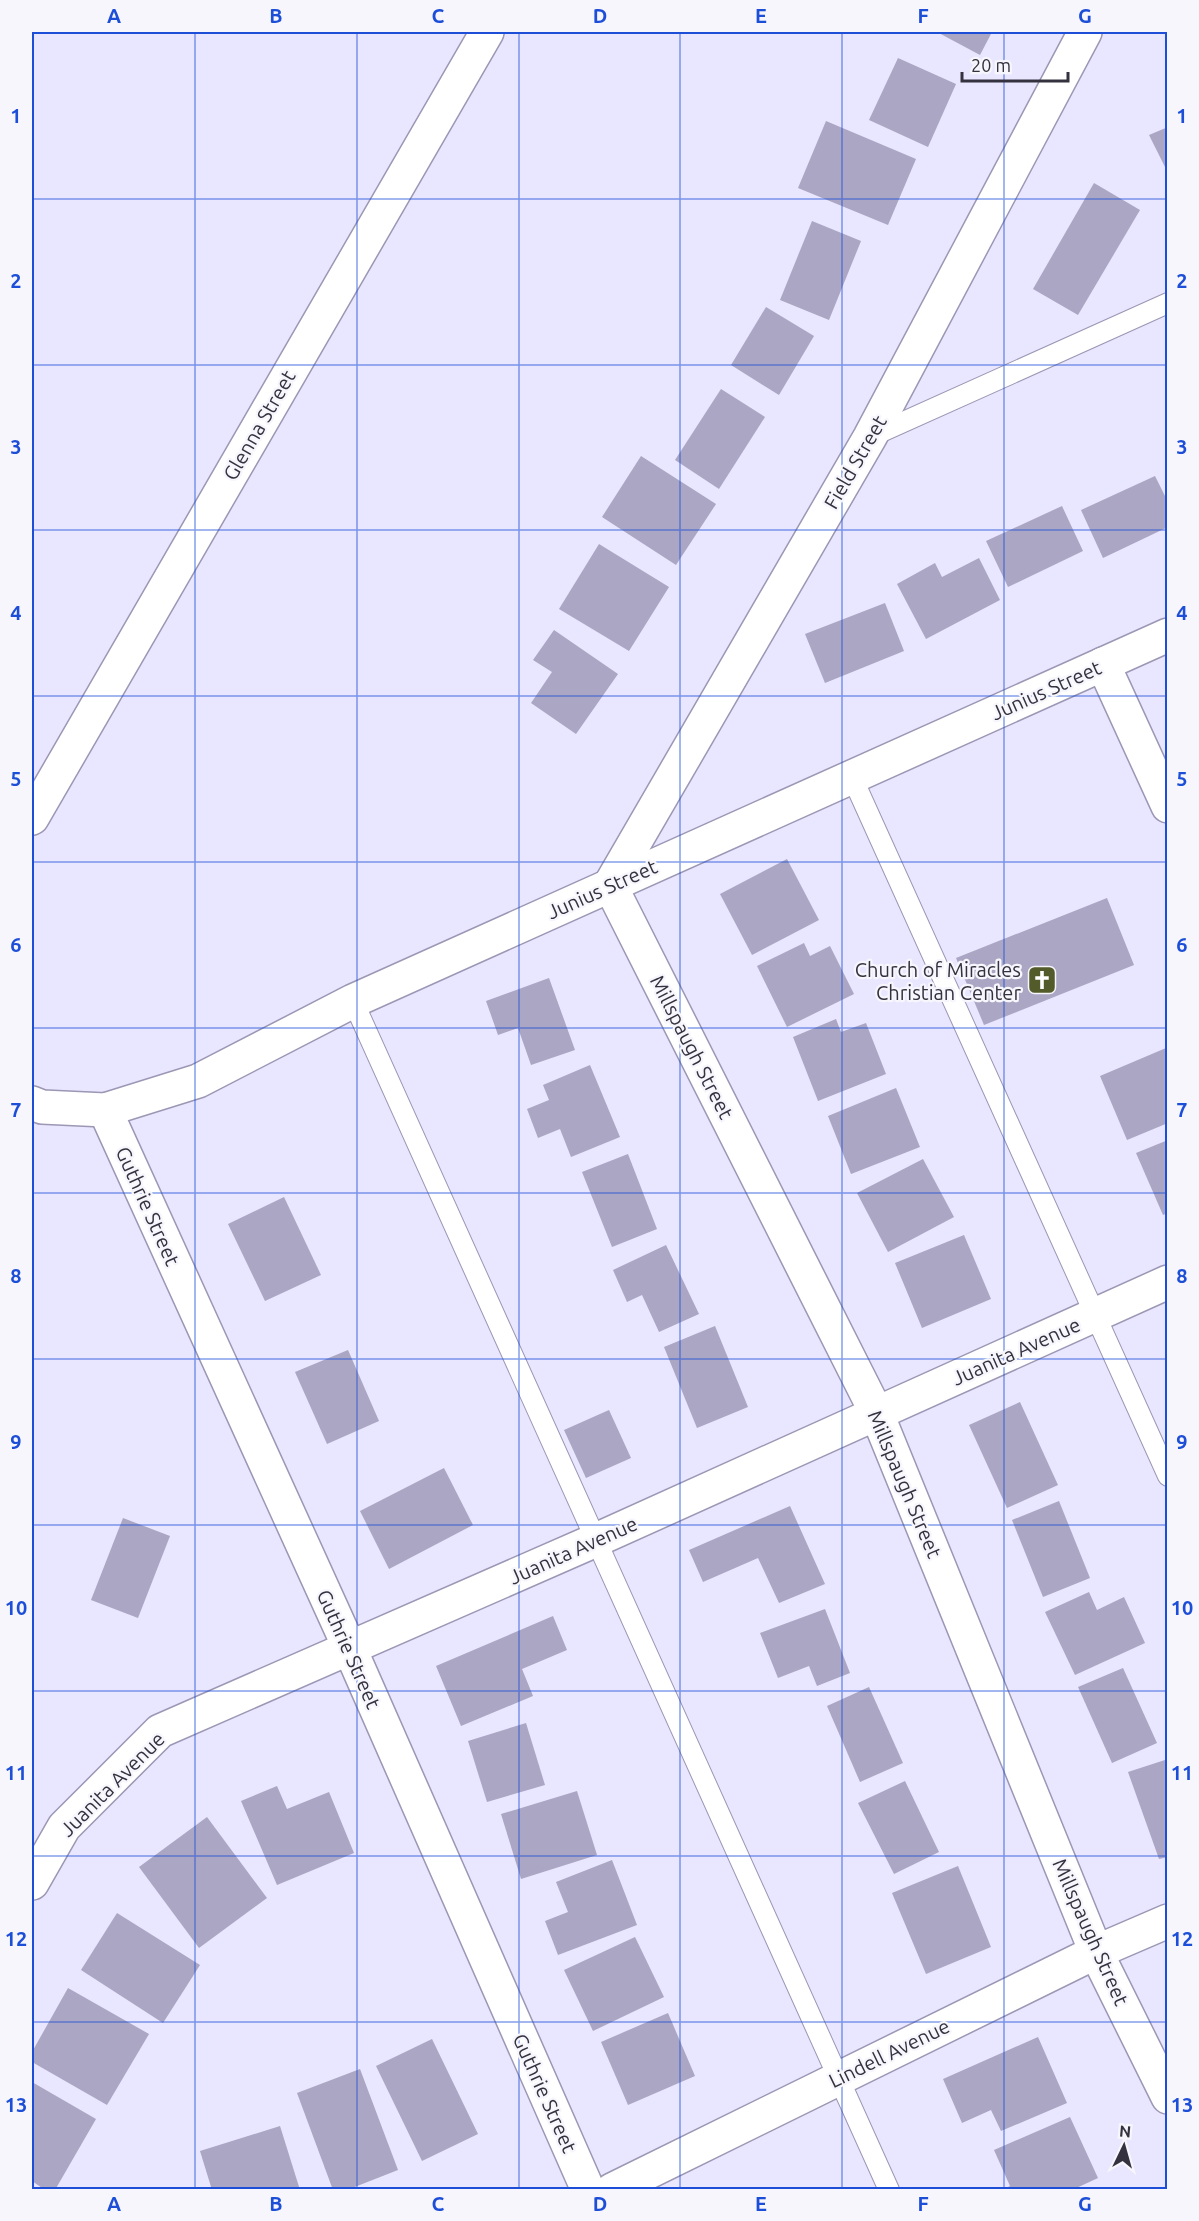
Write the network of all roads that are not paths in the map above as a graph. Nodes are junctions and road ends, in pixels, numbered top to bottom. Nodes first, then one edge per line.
1 (487, 32) edge
2 (1085, 32) edge
3 (1167, 303) edge
4 (870, 437) junction
5 (1167, 635) edge
6 (1102, 664) junction
7 (852, 777) junction
8 (1167, 806) edge
9 (32, 818) edge
10 (610, 885) junction
11 (353, 1001) junction
12 (32, 1103) edge
13 (105, 1110) junction
14 (1167, 1282) edge
15 (1095, 1315) junction
16 (877, 1414) junction
17 (1167, 1476) edge
18 (596, 1540) junction
19 (350, 1649) junction
20 (32, 1883) edge
21 (1167, 1921) edge
22 (1096, 1952) junction
23 (839, 2078) junction
24 (1167, 2097) edge
25 (588, 2190) edge
26 (612, 2190) edge
27 (889, 2190) edge

1 - 9 street, Glenna Street
2 - 4 street, Field Street
3 - 4 lane
4 - 10 street, Field Street
5 - 6 street, Junius Street
6 - 7 street, Junius Street
6 - 8 street
7 - 10 street, Junius Street
7 - 15 lane
10 - 11 street, Junius Street
10 - 16 street, Millspaugh Street
11 - 13 street, Junius Street
11 - 18 lane
12 - 13 street, Junius Street
13 - 19 street, Guthrie Street
14 - 15 street, Juanita Avenue
15 - 16 street, Juanita Avenue
15 - 17 lane
16 - 18 street, Juanita Avenue
16 - 22 street, Millspaugh Street
18 - 19 street, Juanita Avenue
18 - 23 lane
19 - 20 street, Juanita Avenue
19 - 25 street, Guthrie Street
21 - 22 street, Lindell Avenue
22 - 23 street, Lindell Avenue
22 - 24 street, Millspaugh Street
23 - 26 street, Lindell Avenue
23 - 27 lane

